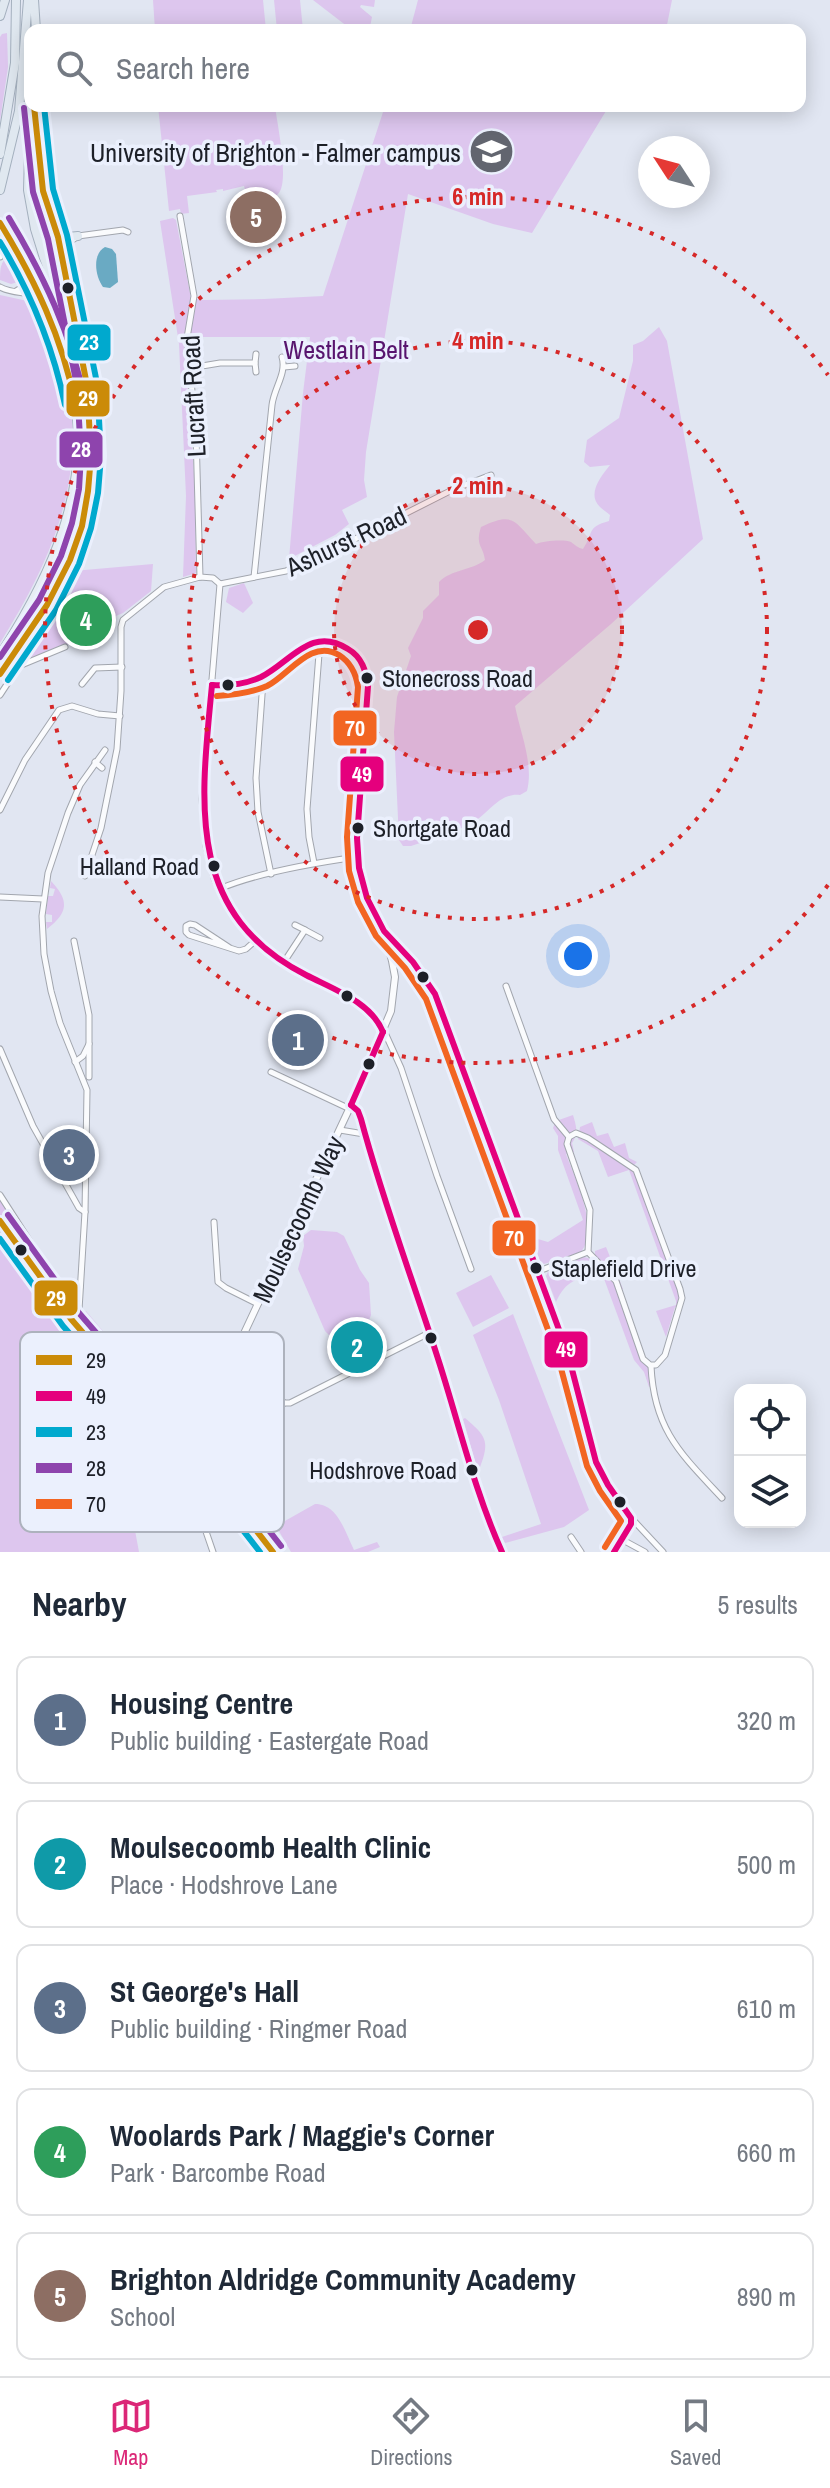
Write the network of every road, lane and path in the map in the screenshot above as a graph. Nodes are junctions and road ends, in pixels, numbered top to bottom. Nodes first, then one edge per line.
1 (5, 0) edge
2 (16, 0) edge
3 (31, 0) edge
4 (0, 16) edge
5 (28, 24) edge
6 (35, 24) edge
7 (24, 65) edge
8 (31, 112) edge
9 (34, 112) edge
10 (0, 154) edge
11 (0, 190) edge
12 (180, 216) dead end
13 (0, 223) edge
14 (56, 232) junction
15 (128, 232) dead end
16 (78, 236) junction
17 (0, 244) edge
18 (59, 251) junction
19 (0, 257) edge
20 (33, 277) junction
21 (0, 287) edge
22 (16, 291) junction
23 (43, 300) junction
24 (256, 354) dead end
25 (282, 357) dead end
26 (255, 363) junction
27 (295, 366) dead end
28 (284, 367) junction
29 (190, 368) junction
30 (256, 372) dead end
31 (91, 438) junction
32 (491, 475) dead end
33 (200, 577) junction
34 (254, 577) junction
35 (220, 584) junction
36 (320, 641) junction
37 (65, 647) dead end
38 (0, 654) edge
39 (122, 667) junction
40 (0, 674) edge
41 (262, 677) junction
42 (82, 684) dead end
43 (212, 685) junction
44 (0, 695) edge
45 (120, 716) junction
46 (105, 750) dead end
47 (95, 762) junction
48 (102, 768) dead end
49 (0, 786) edge
50 (9, 790) junction
51 (0, 810) edge
52 (357, 857) junction
53 (314, 863) junction
54 (271, 874) junction
55 (85, 876) dead end
56 (219, 889) junction
57 (0, 897) edge
58 (43, 899) junction
59 (295, 925) dead end
60 (305, 930) junction
61 (384, 931) junction
62 (320, 938) dead end
63 (256, 940) junction
64 (74, 941) dead end
65 (230, 948) junction
66 (284, 962) junction
67 (506, 986) dead end
68 (383, 1032) junction
69 (90, 1041) junction
70 (0, 1049) edge
71 (75, 1062) junction
72 (271, 1072) dead end
73 (89, 1077) dead end
74 (350, 1107) junction
75 (340, 1130) junction
76 (365, 1135) junction
77 (569, 1137) junction
78 (0, 1195) edge
79 (85, 1212) junction
80 (0, 1221) edge
81 (214, 1222) dead end
82 (0, 1236) edge
83 (588, 1252) junction
84 (471, 1269) dead end
85 (539, 1271) junction
86 (80, 1287) junction
87 (258, 1304) junction
88 (79, 1310) junction
89 (71, 1319) junction
90 (63, 1325) junction
91 (69, 1332) edge
92 (82, 1332) edge
93 (98, 1332) edge
94 (245, 1332) edge
95 (429, 1333) junction
96 (651, 1366) junction
97 (284, 1403) edge
98 (722, 1498) dead end
99 (632, 1521) junction
100 (206, 1532) edge
101 (247, 1532) edge
102 (257, 1532) edge
103 (571, 1537) dead end
104 (621, 1539) junction
105 (213, 1552) edge
106 (262, 1552) edge
107 (273, 1552) edge
108 (502, 1552) edge
109 (581, 1552) edge
110 (614, 1552) edge
111 (645, 1552) edge
112 (663, 1552) edge

1 - 4 highway
2 - 10 highway
3 - 5 highway
3 - 6 highway
7 - 11 highway
8 - 31 highway, bridge
9 - 14 highway
12 - 29 street, Lucraft Road
13 - 20 highway
14 - 16 highway
14 - 18 highway
15 - 16 street
16 - 18 street
17 - 19 street
18 - 20 street
18 - 31 main road
20 - 22 street
20 - 23 main road
21 - 22 street
22 - 23 street
23 - 38 main road
24 - 26 street
25 - 28 street
26 - 29 street
26 - 30 street
27 - 28 street
28 - 34 street
29 - 33 street, Lucraft Road
31 - 40 main road
32 - 34 street, Ashurst Road
33 - 35 street
33 - 39 street
34 - 35 street, Ashurst Road
35 - 43 street
36 - 41 street
36 - 52 street, Moulsecoomb Way
36 - 53 street
37 - 44 street
39 - 42 street
39 - 45 street
41 - 43 street
41 - 54 street
43 - 56 street
45 - 50 street
45 - 55 street
46 - 47 street
47 - 48 street
47 - 58 street
49 - 50 street
50 - 51 street
52 - 53 street
52 - 61 street, Moulsecoomb Way
53 - 54 street
54 - 56 street
56 - 63 street
57 - 58 street
58 - 71 street
59 - 60 street
60 - 62 street
60 - 66 street
61 - 68 street, Moulsecoomb Way
61 - 85 street
63 - 65 street
63 - 66 street
64 - 69 street
65 - 65 street
66 - 68 street
67 - 77 street
68 - 74 street, Moulsecoomb Way
68 - 84 street
69 - 71 street
69 - 73 street
70 - 79 street
71 - 79 street
72 - 74 street
74 - 75 street, Moulsecoomb Way
74 - 76 street
75 - 76 street
75 - 87 street, Moulsecoomb Way
76 - 95 street
77 - 83 street
77 - 96 street
78 - 86 street
79 - 86 street
80 - 89 main road
81 - 87 street
82 - 90 main road
83 - 85 street
83 - 96 street
85 - 99 street
86 - 88 street
87 - 94 street, Moulsecoomb Way
88 - 89 street
88 - 93 street
89 - 90 street
89 - 92 main road
90 - 91 main road
95 - 97 street
95 - 108 street
96 - 98 street
99 - 104 street
99 - 112 street
100 - 105 street
101 - 106 main road
102 - 107 main road
103 - 109 street
104 - 110 street
104 - 111 street

